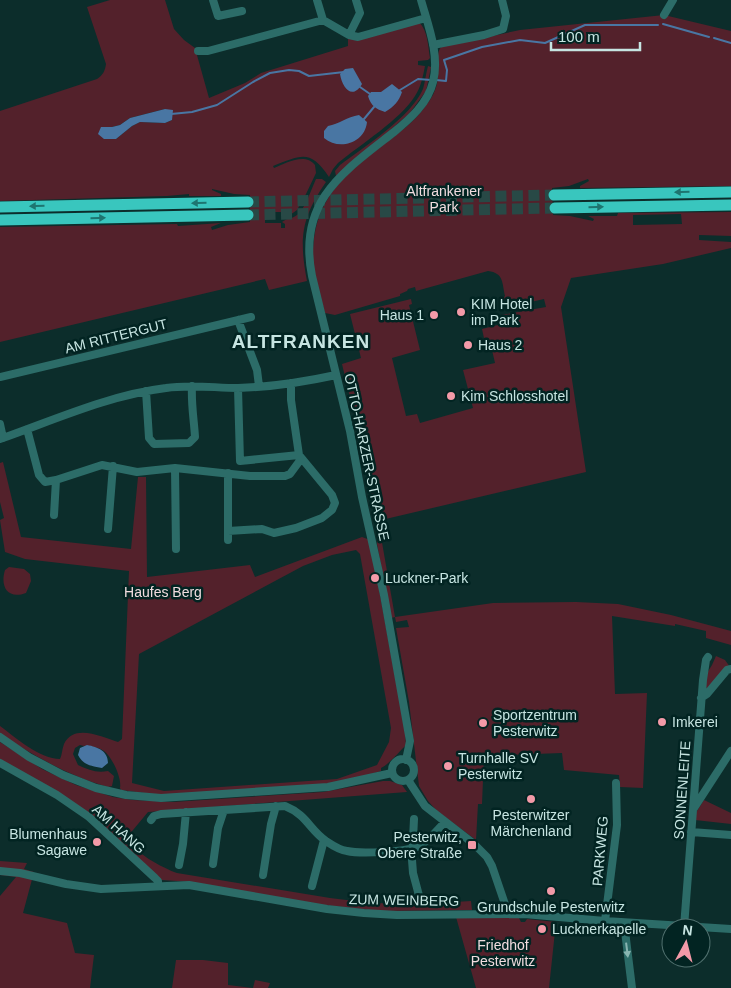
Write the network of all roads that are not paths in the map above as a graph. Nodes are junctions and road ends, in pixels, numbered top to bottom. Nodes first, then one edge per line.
1 (214, 0) edge
2 (317, 0) edge
3 (356, 0) edge
4 (421, 0) edge
5 (502, 0) edge
6 (673, 0) edge
7 (242, 10) dead end
8 (664, 15) dead end
9 (426, 18) junction
10 (323, 20) junction
11 (349, 35) junction
12 (433, 45) junction
13 (198, 51) dead end
14 (731, 192) edge
15 (554, 195) tunnel mouth
16 (248, 202) tunnel mouth
17 (731, 205) edge
18 (0, 207) edge
19 (555, 208) tunnel mouth
20 (248, 215) tunnel mouth
21 (0, 220) edge
22 (251, 317) dead end
23 (238, 320) junction
24 (336, 375) junction
25 (0, 377) edge
26 (291, 383) junction
27 (192, 386) junction
28 (259, 386) junction
29 (238, 388) junction
30 (146, 391) junction
31 (0, 424) edge
32 (27, 429) junction
33 (2, 438) edge
34 (300, 457) junction
35 (113, 466) junction
36 (175, 468) junction
37 (228, 473) junction
38 (56, 480) junction
39 (54, 516) dead end
40 (108, 530) dead end
41 (228, 531) junction
42 (228, 540) dead end
43 (176, 549) dead end
44 (708, 657) dead end
45 (731, 669) edge
46 (701, 698) junction
47 (0, 737) edge
48 (731, 751) edge
49 (406, 760) junction
50 (0, 763) edge
51 (392, 773) junction
52 (408, 780) junction
53 (616, 783) dead end
54 (276, 806) junction
55 (224, 810) junction
56 (693, 810) junction
57 (186, 812) junction
58 (414, 819) dead end
59 (152, 820) dead end
60 (445, 822) junction
61 (691, 832) junction
62 (731, 835) edge
63 (324, 840) junction
64 (413, 849) junction
65 (213, 864) dead end
66 (179, 865) dead end
67 (0, 871) edge
68 (263, 875) dead end
69 (158, 886) junction
70 (312, 886) dead end
71 (421, 903) dead end
72 (508, 913) junction
73 (685, 918) edge
74 (605, 922) junction
75 (624, 923) junction
76 (661, 925) edge
77 (711, 928) edge
78 (731, 929) edge
79 (632, 988) edge

1 - 7 street
2 - 10 street
3 - 11 street
4 - 9 street, OTTO-HARZER-STRASSE
5 - 12 street
6 - 8 street
9 - 11 street
9 - 12 street, OTTO-HARZER-STRASSE
10 - 11 street
10 - 13 street
12 - 24 street, OTTO-HARZER-STRASSE
14 -> 15 highway
16 -> 18 highway
19 -> 17 highway
21 -> 20 highway
22 - 23 street, AM RITTERGUT
23 - 25 street, AM RITTERGUT
23 - 28 street
24 - 26 street
24 - 49 street, OTTO-HARZER-STRASSE
26 - 28 street
26 - 34 street
27 - 29 street
27 - 30 street
27 - 30 street
28 - 29 street
29 - 34 street
30 - 32 street
31 - 33 street
32 - 33 street
32 - 38 street
34 - 37 street
34 - 41 street
35 - 36 street
35 - 38 street
35 - 40 street
36 - 37 street
36 - 43 street
37 - 41 street
38 - 39 street
41 - 42 street
44 - 46 street, SONNENLEITE
45 - 46 street
46 - 56 street, SONNENLEITE
47 - 51 street
48 - 56 street
49 - 51 street
49 - 52 street
50 - 69 street, AM HANG
51 - 52 street
52 - 60 street
53 - 74 street, PARKWEG
54 - 55 street
54 - 63 street
54 - 68 street
55 - 57 street
55 - 65 street
56 - 61 street, SONNENLEITE
57 - 59 street
57 - 66 street
58 - 64 street
60 - 64 street
60 - 72 street
61 - 62 street
61 - 73 street, SONNENLEITE
63 - 64 street
63 - 70 street
64 - 71 street
67 - 69 street, ZUM WEINBERG
69 - 72 street, ZUM WEINBERG
72 - 74 street, ZUM WEINBERG
74 - 75 street, ZUM WEINBERG
75 - 76 street, ZUM WEINBERG
75 -> 79 street
77 - 78 street, ZUM WEINBERG

